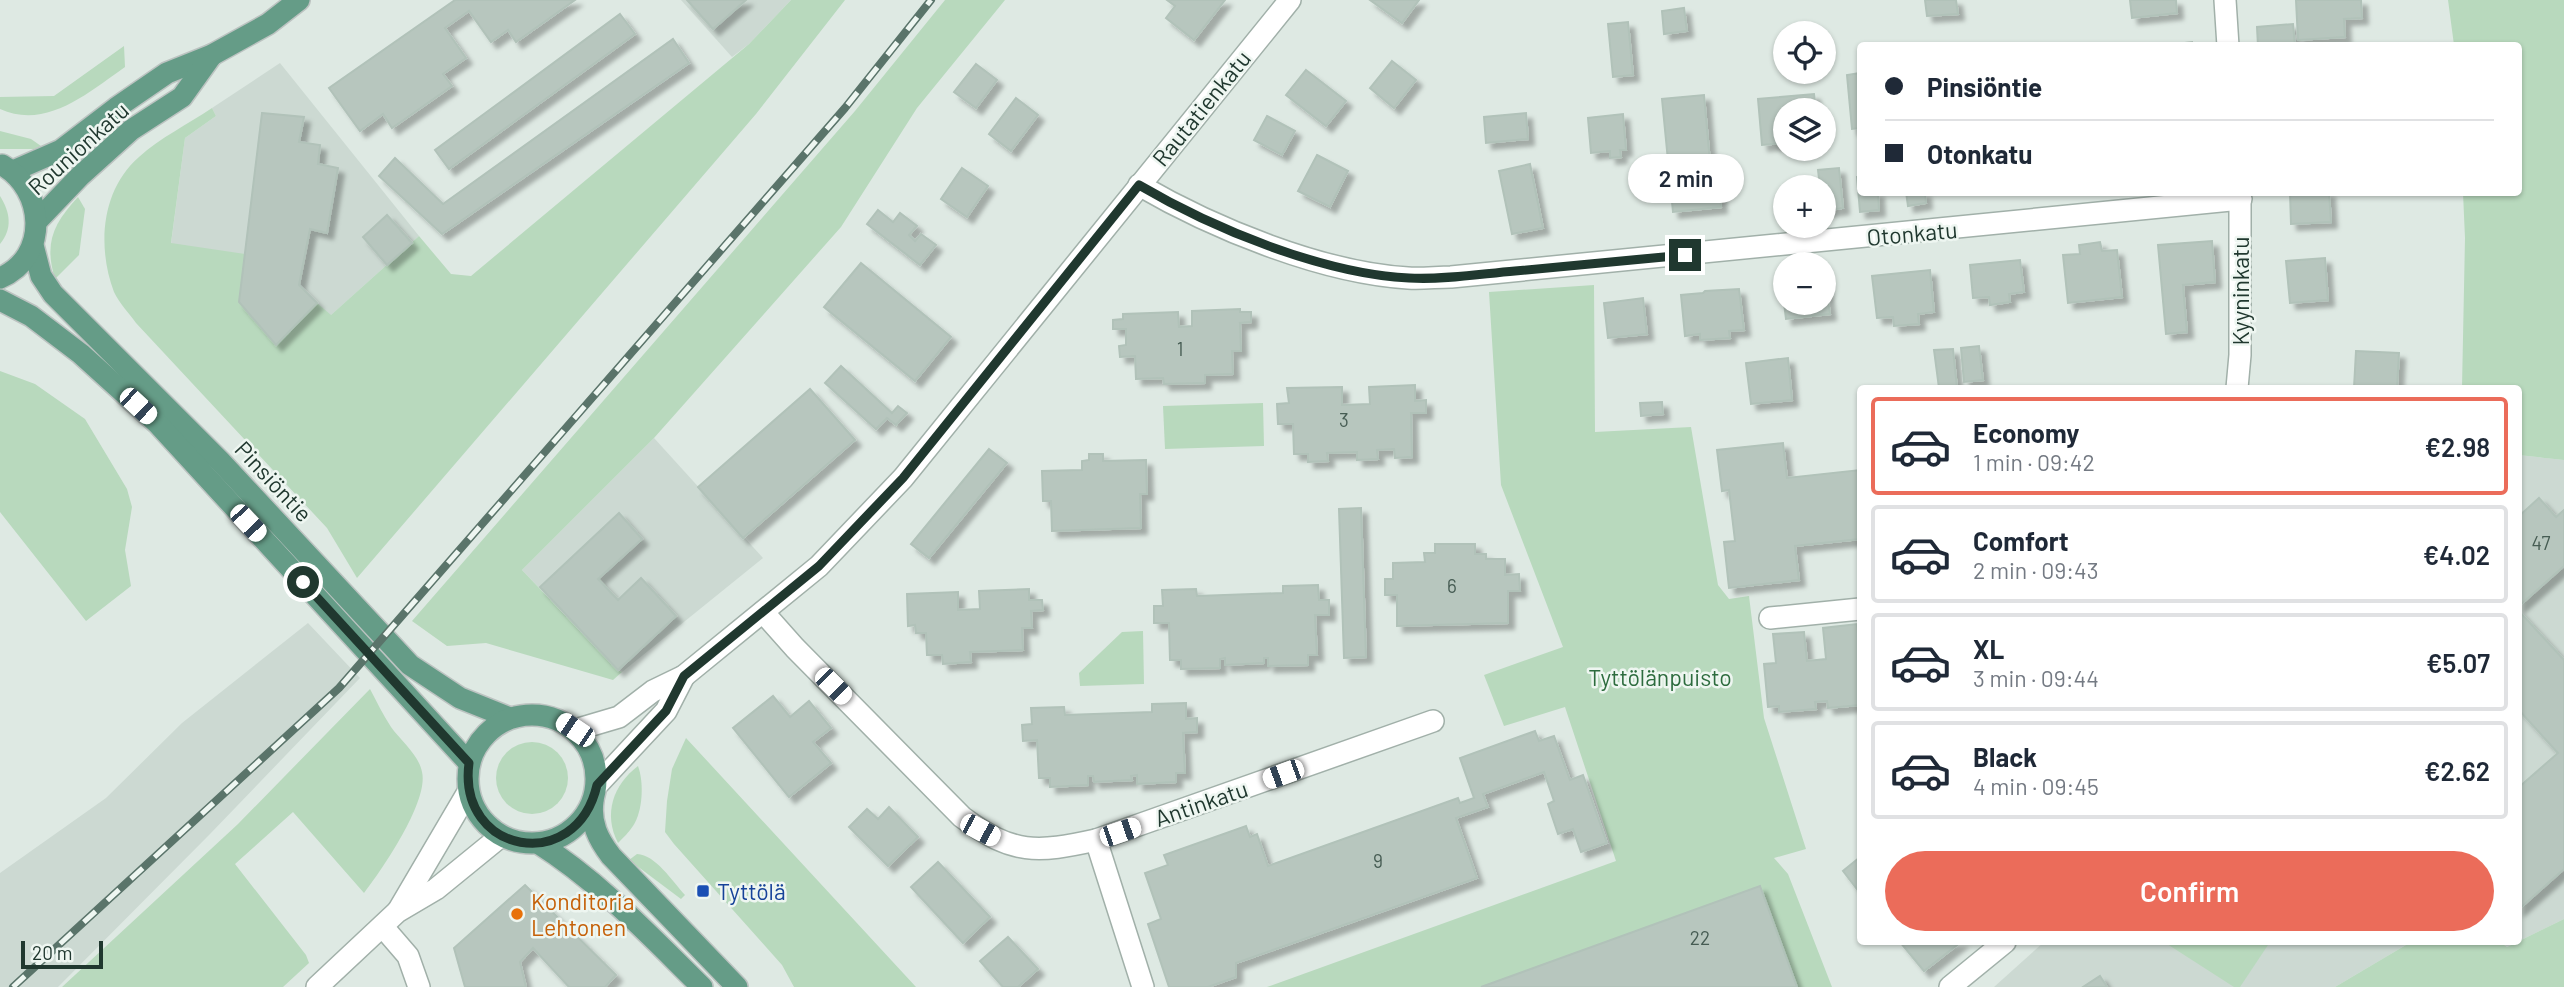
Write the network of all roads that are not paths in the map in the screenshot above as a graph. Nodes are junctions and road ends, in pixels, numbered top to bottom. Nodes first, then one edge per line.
1 (299, 0) edge
2 (1290, 0) edge
3 (2225, 0) edge
4 (2228, 42) edge
5 (212, 55) junction
6 (6, 167) edge
7 (1139, 185) junction
8 (2240, 196) edge
9 (37, 221) junction
10 (33, 244) junction
11 (0, 278) edge
12 (0, 300) edge
13 (2237, 385) edge
14 (1857, 609) edge
15 (763, 612) junction
16 (1770, 618) dead end
17 (684, 676) junction
18 (510, 718) junction
19 (1433, 721) dead end
20 (575, 730) junction
21 (469, 763) junction
22 (468, 792) junction
23 (595, 793) junction
24 (501, 836) junction
25 (1096, 840) junction
26 (538, 844) junction
27 (390, 920) junction
28 (2001, 945) edge
29 (317, 987) edge
30 (419, 987) edge
31 (702, 987) edge
32 (737, 987) edge
33 (1143, 987) edge
34 (1950, 987) edge

1 - 5 main road, Rounionkatu
2 - 7 street, Rautatienkatu
3 - 4 street
5 - 6 main road, Rounionkatu
5 - 9 main road, Rounionkatu
6 - 9 main road
7 - 8 street, Otonkatu
7 - 15 street, Rautatienkatu
8 - 13 street, Kyyninkatu
9 - 10 main road
10 - 11 main road
10 - 18 main road, Pinsiöntie
12 - 21 main road, Pinsiöntie
14 - 16 street
15 - 17 street, Rautatienkatu
15 - 25 street, Antinkatu
17 - 20 street, Rautatienkatu
17 - 23 street, Rautatienkatu
18 - 20 main road
18 - 21 main road
19 - 25 street, Antinkatu
20 - 23 main road
21 - 22 main road
22 - 24 main road
22 - 27 street
23 - 26 main road
23 - 32 main road
24 - 26 main road
24 - 27 street
25 - 33 street
26 - 31 main road
27 - 29 street
27 - 30 street
28 - 34 street

